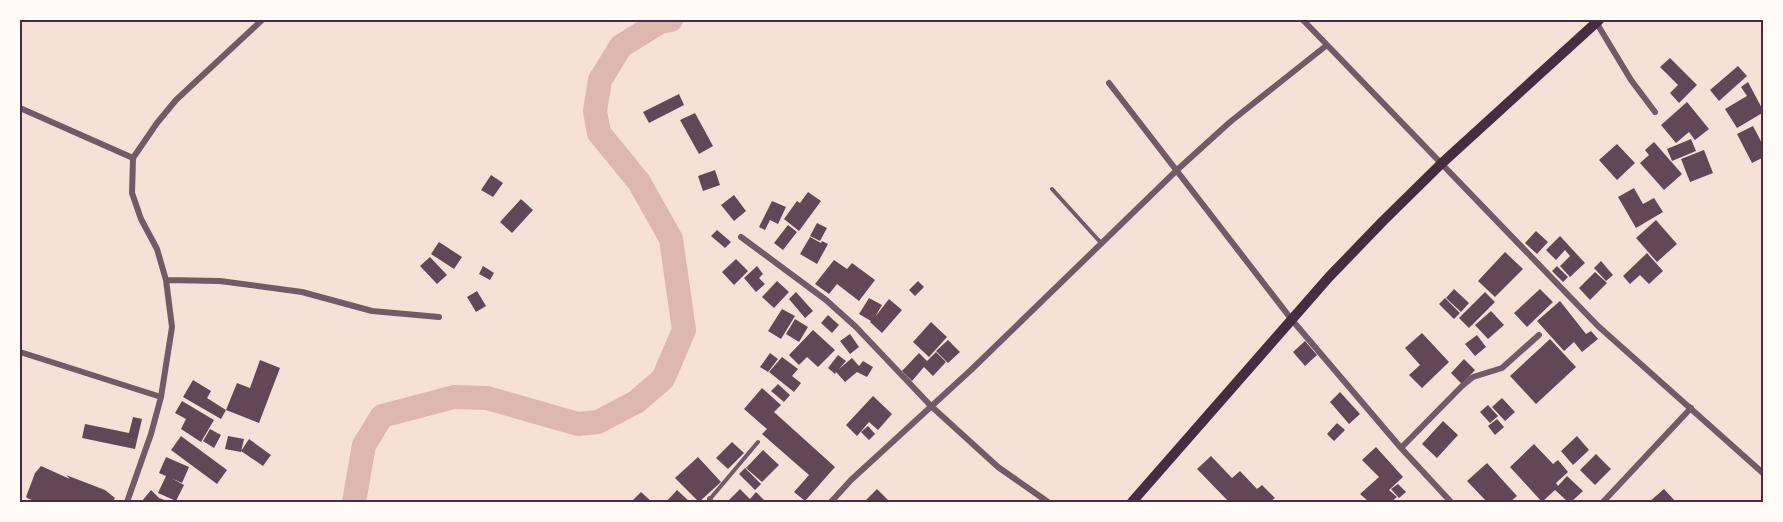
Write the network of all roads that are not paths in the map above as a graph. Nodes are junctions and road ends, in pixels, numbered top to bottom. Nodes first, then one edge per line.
1 (262, 20) edge
2 (1303, 20) edge
3 (1597, 21) edge
4 (1327, 45) junction
5 (1108, 83) dead end
6 (20, 108) edge
7 (1655, 112) dead end
8 (133, 159) junction
9 (1441, 164) junction
10 (1177, 170) junction
11 (1052, 189) dead end
12 (741, 237) dead end
13 (1102, 244) junction
14 (166, 280) junction
15 (439, 317) dead end
16 (1292, 320) junction
17 (1539, 335) dead end
18 (20, 352) edge
19 (160, 397) junction
20 (931, 406) junction
21 (1691, 408) junction
22 (758, 442) dead end
23 (1401, 448) junction
24 (1764, 474) edge
25 (710, 501) edge
26 (127, 502) edge
27 (831, 502) edge
28 (1048, 502) edge
29 (1132, 502) edge
30 (1451, 502) edge
31 (1603, 502) edge

1 - 8 street
2 - 4 street
3 - 7 street
3 - 9 main road
4 - 9 street
4 - 10 street
5 - 10 street
6 - 8 street
8 - 14 street
9 - 16 main road
9 - 21 street
10 - 13 street
10 - 16 street
11 - 13 lane
12 - 20 street
13 - 20 street
14 - 15 street
14 - 19 street
16 - 23 street
16 - 29 main road
17 - 23 street
18 - 19 street
19 - 26 street
20 - 27 street
20 - 28 street
21 - 24 street
21 - 31 street
22 - 25 lane
23 - 30 street

